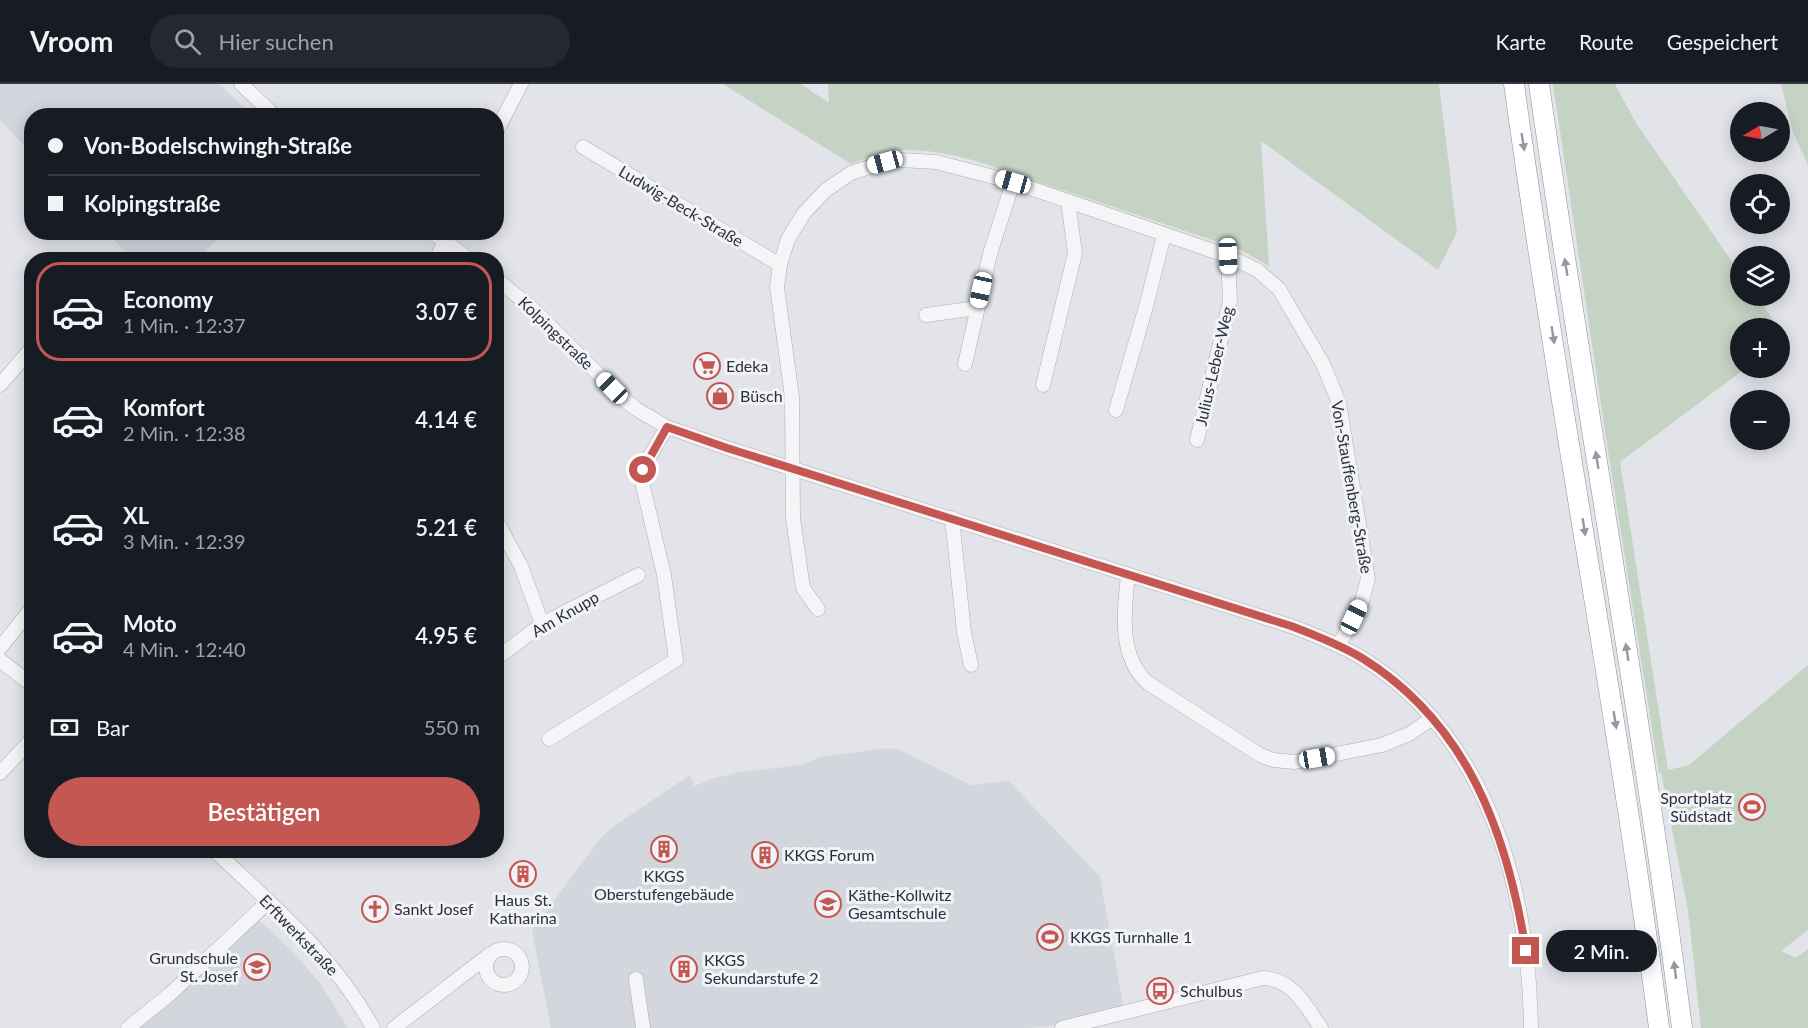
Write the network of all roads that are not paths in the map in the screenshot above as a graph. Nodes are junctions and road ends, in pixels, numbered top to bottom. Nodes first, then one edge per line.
1 (241, 84) edge
2 (521, 84) edge
3 (1514, 84) edge
4 (1539, 84) edge
5 (266, 108) edge
6 (504, 117) edge
7 (584, 147) dead end
8 (1013, 182) junction
9 (1068, 201) junction
10 (1164, 235) junction
11 (450, 240) edge
12 (462, 252) edge
13 (1228, 256) junction
14 (780, 265) junction
15 (504, 285) edge
16 (978, 308) junction
17 (926, 315) dead end
18 (24, 357) edge
19 (965, 364) dead end
20 (0, 385) edge
21 (1043, 385) dead end
22 (1116, 410) dead end
23 (667, 427) junction
24 (1197, 440) dead end
25 (793, 469) junction
26 (952, 518) junction
27 (504, 535) edge
28 (638, 574) dead end
29 (1128, 574) junction
30 (818, 609) dead end
31 (24, 618) edge
32 (542, 624) junction
33 (1339, 645) junction
34 (0, 648) edge
35 (504, 653) edge
36 (0, 660) edge
37 (972, 665) dead end
38 (24, 679) edge
39 (1433, 718) junction
40 (549, 739) dead end
41 (24, 748) edge
42 (0, 773) edge
43 (223, 858) edge
44 (269, 901) junction
45 (489, 955) dead end
46 (636, 979) dead end
47 (128, 1028) edge
48 (373, 1028) edge
49 (394, 1028) edge
50 (643, 1028) edge
51 (1062, 1028) edge
52 (1321, 1028) edge
53 (1531, 1028) edge
54 (1659, 1028) edge
55 (1682, 1028) edge

1 - 5 street
2 - 6 street
3 -> 54 highway
55 -> 4 highway
7 - 14 street, Ludwig-Beck-Straße
8 - 9 street, Von-Stauffenberg-Straße
8 - 14 street, Von-Stauffenberg-Straße
8 - 16 street
9 - 10 street, Von-Stauffenberg-Straße
9 - 21 street
10 - 13 street, Von-Stauffenberg-Straße
10 - 22 street
11 - 12 street
13 - 24 street, Julius-Leber-Weg
13 - 33 street, Von-Stauffenberg-Straße
14 - 25 street, Von-Stauffenberg-Straße
15 - 23 street, Kolpingstraße
16 - 17 street
16 - 19 street
18 - 20 street
23 - 25 street, Kolpingstraße
23 - 40 street
25 - 26 street, Kolpingstraße
25 - 30 street, Von-Stauffenberg-Straße
26 - 29 street, Kolpingstraße
26 - 37 street
27 - 32 street
28 - 32 street, Am Knupp
29 - 33 street, Kolpingstraße
29 - 39 street
31 - 34 street
32 - 35 street, Am Knupp
33 - 39 street, Kolpingstraße
36 - 38 street
39 - 53 street, Kolpingstraße
41 - 42 street
43 - 44 street, Erftwerkstraße
44 - 47 street
44 - 48 street, Erftwerkstraße
45 - 49 street
46 - 50 street
51 - 52 street

